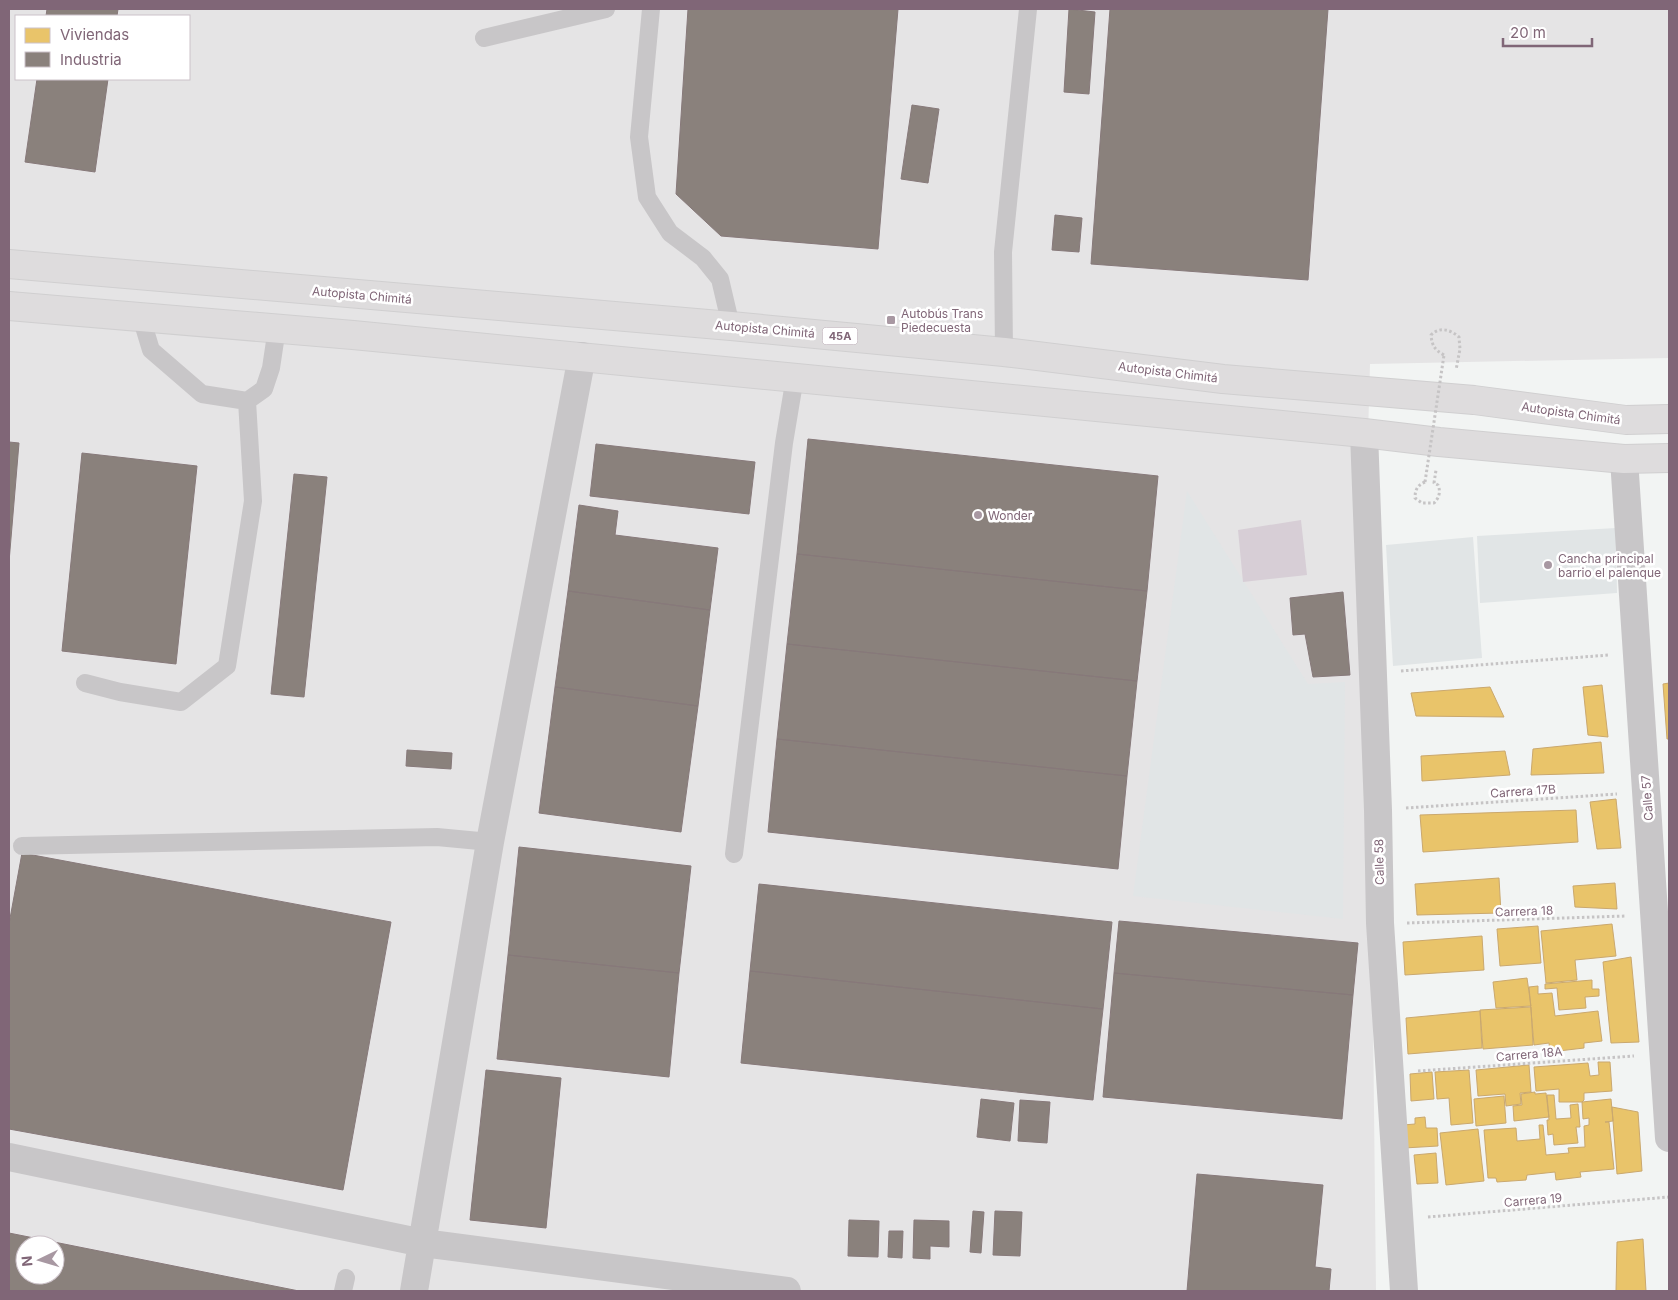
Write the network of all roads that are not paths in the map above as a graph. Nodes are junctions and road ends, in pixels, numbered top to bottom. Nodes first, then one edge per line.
1 (606, 9) edge
2 (651, 9) edge
3 (1028, 9) edge
4 (484, 38) dead end
5 (9, 264) edge
6 (9, 306) edge
7 (141, 317) junction
8 (732, 326) junction
9 (277, 328) junction
10 (1004, 352) junction
11 (582, 356) junction
12 (795, 377) junction
13 (247, 400) junction
14 (1669, 419) edge
15 (1364, 433) junction
16 (1669, 458) edge
17 (1624, 459) junction
18 (85, 682) dead end
19 (490, 842) junction
20 (22, 846) dead end
21 (734, 854) dead end
22 (1669, 1138) edge
23 (9, 1157) edge
24 (423, 1243) junction
25 (414, 1291) edge
26 (787, 1291) edge
27 (1404, 1291) edge

1 - 4 lane
2 - 8 lane
3 - 10 lane
5 - 8 highway, Autopista Chimitá / 45A
6 - 7 highway
7 - 9 highway
7 - 13 lane
8 - 10 highway, Autopista Chimitá / 45A
9 - 11 highway
9 - 13 lane
10 - 14 highway, Autopista Chimitá / 45A
11 - 12 highway
11 - 19 street
12 - 15 highway
12 - 21 lane
13 - 18 lane
15 - 17 highway
15 - 27 street, Calle 58
16 - 17 highway
17 - 22 street, Calle 57
19 - 20 lane
19 - 24 street
23 - 24 street
24 - 25 street
24 - 26 street

